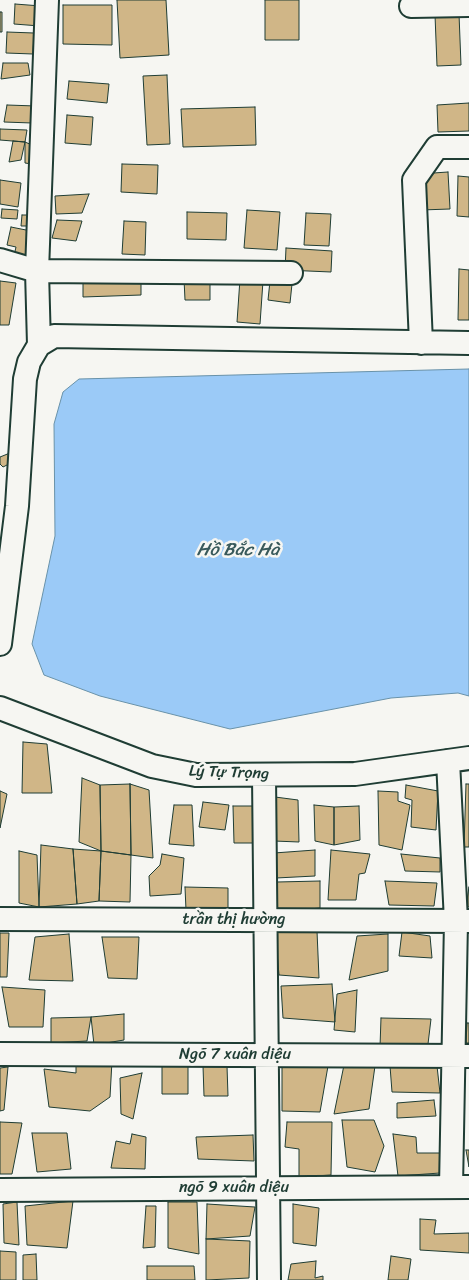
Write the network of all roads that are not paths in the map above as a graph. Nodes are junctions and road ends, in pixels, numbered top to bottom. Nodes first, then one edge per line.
1 (47, 0) edge
2 (469, 5) edge
3 (411, 6) dead end
4 (469, 147) edge
5 (0, 260) edge
6 (37, 271) junction
7 (291, 273) dead end
8 (421, 343) junction
9 (469, 343) edge
10 (39, 345) junction
11 (0, 644) edge
12 (0, 708) edge
13 (458, 760) edge
14 (264, 776) junction
15 (0, 919) edge
16 (264, 920) junction
17 (462, 921) edge
18 (0, 1054) edge
19 (268, 1055) junction
20 (461, 1056) edge
21 (460, 1187) edge
22 (269, 1188) junction
23 (0, 1190) edge
24 (269, 1280) edge

1 - 6 street
2 - 3 street
4 - 8 street
5 - 6 street
6 - 7 street
6 - 10 street
8 - 9 street
8 - 10 street
10 - 11 street
12 - 14 street, Lý Tự Trọng
13 - 14 street, Lý Tự Trọng
13 - 17 street
14 - 16 street
15 - 16 street, trần thị hường
16 - 17 street, trần thị hường
16 - 19 street
17 - 20 street
18 - 19 street, Ngõ 7 xuân diệu
19 - 20 street, Ngõ 7 xuân diệu
19 - 22 street
20 - 21 street
21 - 22 street, ngõ 9 xuân diệu
22 - 23 street, ngõ 9 xuân diệu
22 - 24 street

